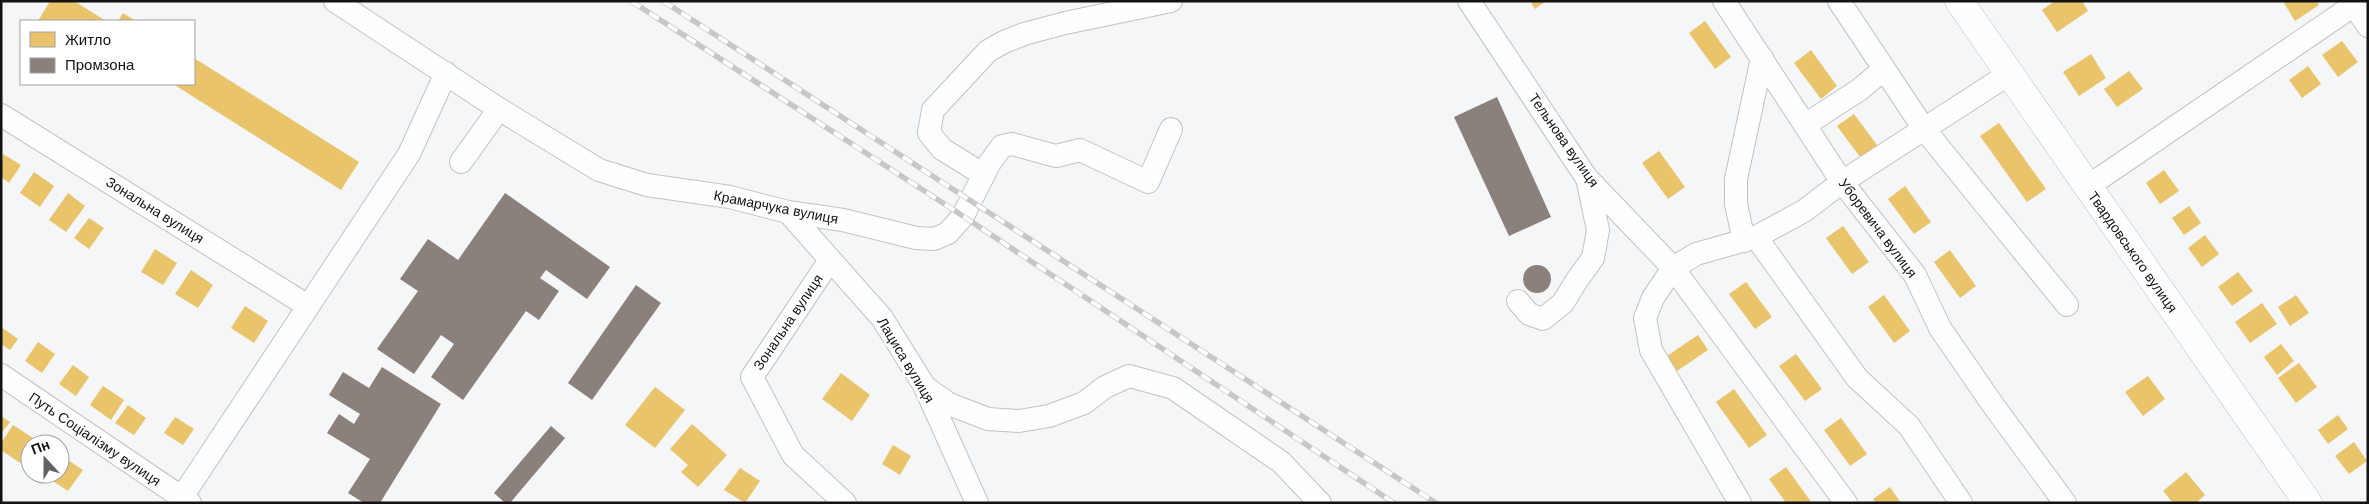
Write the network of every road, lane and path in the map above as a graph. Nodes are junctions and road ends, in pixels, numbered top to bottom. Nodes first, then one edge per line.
1 (335, 1) edge
2 (1171, 1) edge
3 (1469, 1) edge
4 (1724, 1) edge
5 (1839, 1) edge
6 (1959, 1) edge
7 (2355, 3) edge
8 (2368, 26) edge
9 (1762, 58) junction
10 (1883, 70) junction
11 (446, 73) junction
12 (2009, 74) junction
13 (499, 109) junction
14 (1, 115) edge
15 (1805, 125) junction
16 (1171, 129) dead end
17 (1924, 129) junction
18 (460, 162) dead end
19 (984, 174) junction
20 (1586, 177) junction
21 (1842, 182) junction
22 (2087, 187) junction
23 (788, 212) junction
24 (1750, 239) junction
25 (830, 260) junction
26 (1673, 268) junction
27 (1518, 301) dead end
28 (2067, 305) dead end
29 (308, 306) junction
30 (1, 375) edge
31 (925, 387) junction
32 (186, 500) edge
33 (845, 503) edge
34 (976, 503) edge
35 (1320, 503) edge
36 (1740, 503) edge
37 (1846, 503) edge
38 (1961, 503) edge
39 (2065, 503) edge
40 (2308, 503) edge

1 - 11 street, Крамарчука вулиця
2 - 19 street
3 - 20 street, Тельнова вулиця
4 - 9 street, Уборевича вулиця
5 - 10 street
6 - 12 main road, Твардовського вулиця
7 - 8 street
7 - 22 street
9 - 15 street, Уборевича вулиця
9 - 24 street
10 - 15 street
10 - 17 street
11 - 13 street, Крамарчука вулиця
11 - 29 street
12 - 17 street
12 - 22 main road, Твардовського вулиця
13 - 18 street
13 - 23 street, Крамарчука вулиця
14 - 29 street, Зональна вулиця
15 - 21 street, Уборевича вулиця
16 - 19 street, Крамарчука вулиця
17 - 21 street
17 - 28 street
19 - 23 street, Крамарчука вулиця
20 - 26 street, Тельнова вулиця
20 - 27 street
21 - 24 street
21 - 39 street, Уборевича вулиця
22 - 40 main road, Твардовського вулиця
23 - 25 street, Лациса вулиця
24 - 26 street
24 - 38 street
25 - 31 street, Лациса вулиця
25 - 33 street, Зональна вулиця
26 - 36 street
26 - 37 street, Тельнова вулиця
29 - 32 street
30 - 32 street, Путь Соціалізму вулиця
31 - 34 street, Лациса вулиця
31 - 35 street

